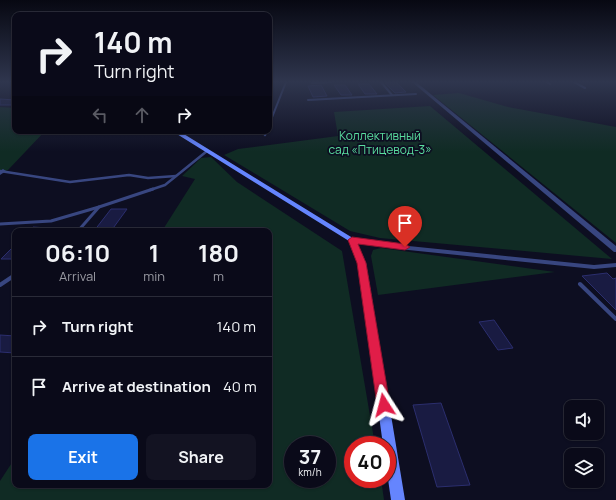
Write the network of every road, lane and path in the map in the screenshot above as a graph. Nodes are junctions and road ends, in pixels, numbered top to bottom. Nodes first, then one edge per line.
1 (277, 105) edge
2 (441, 105) edge
3 (272, 117) edge
4 (180, 134) edge
5 (207, 151) junction
6 (1, 172) edge
7 (176, 176) junction
8 (99, 207) junction
9 (0, 224) edge
10 (81, 228) edge
11 (352, 240) junction
12 (616, 250) edge
13 (616, 265) edge
14 (12, 277) edge
15 (580, 284) dead end
16 (0, 285) edge
17 (616, 319) edge
18 (398, 500) edge

1 - 3 lane
2 - 12 street
4 - 5 street
5 - 7 lane
5 - 11 street
6 - 7 lane
7 - 8 lane
8 - 9 lane
8 - 10 lane
11 - 13 street
11 - 18 street
14 - 16 lane
15 - 17 lane

